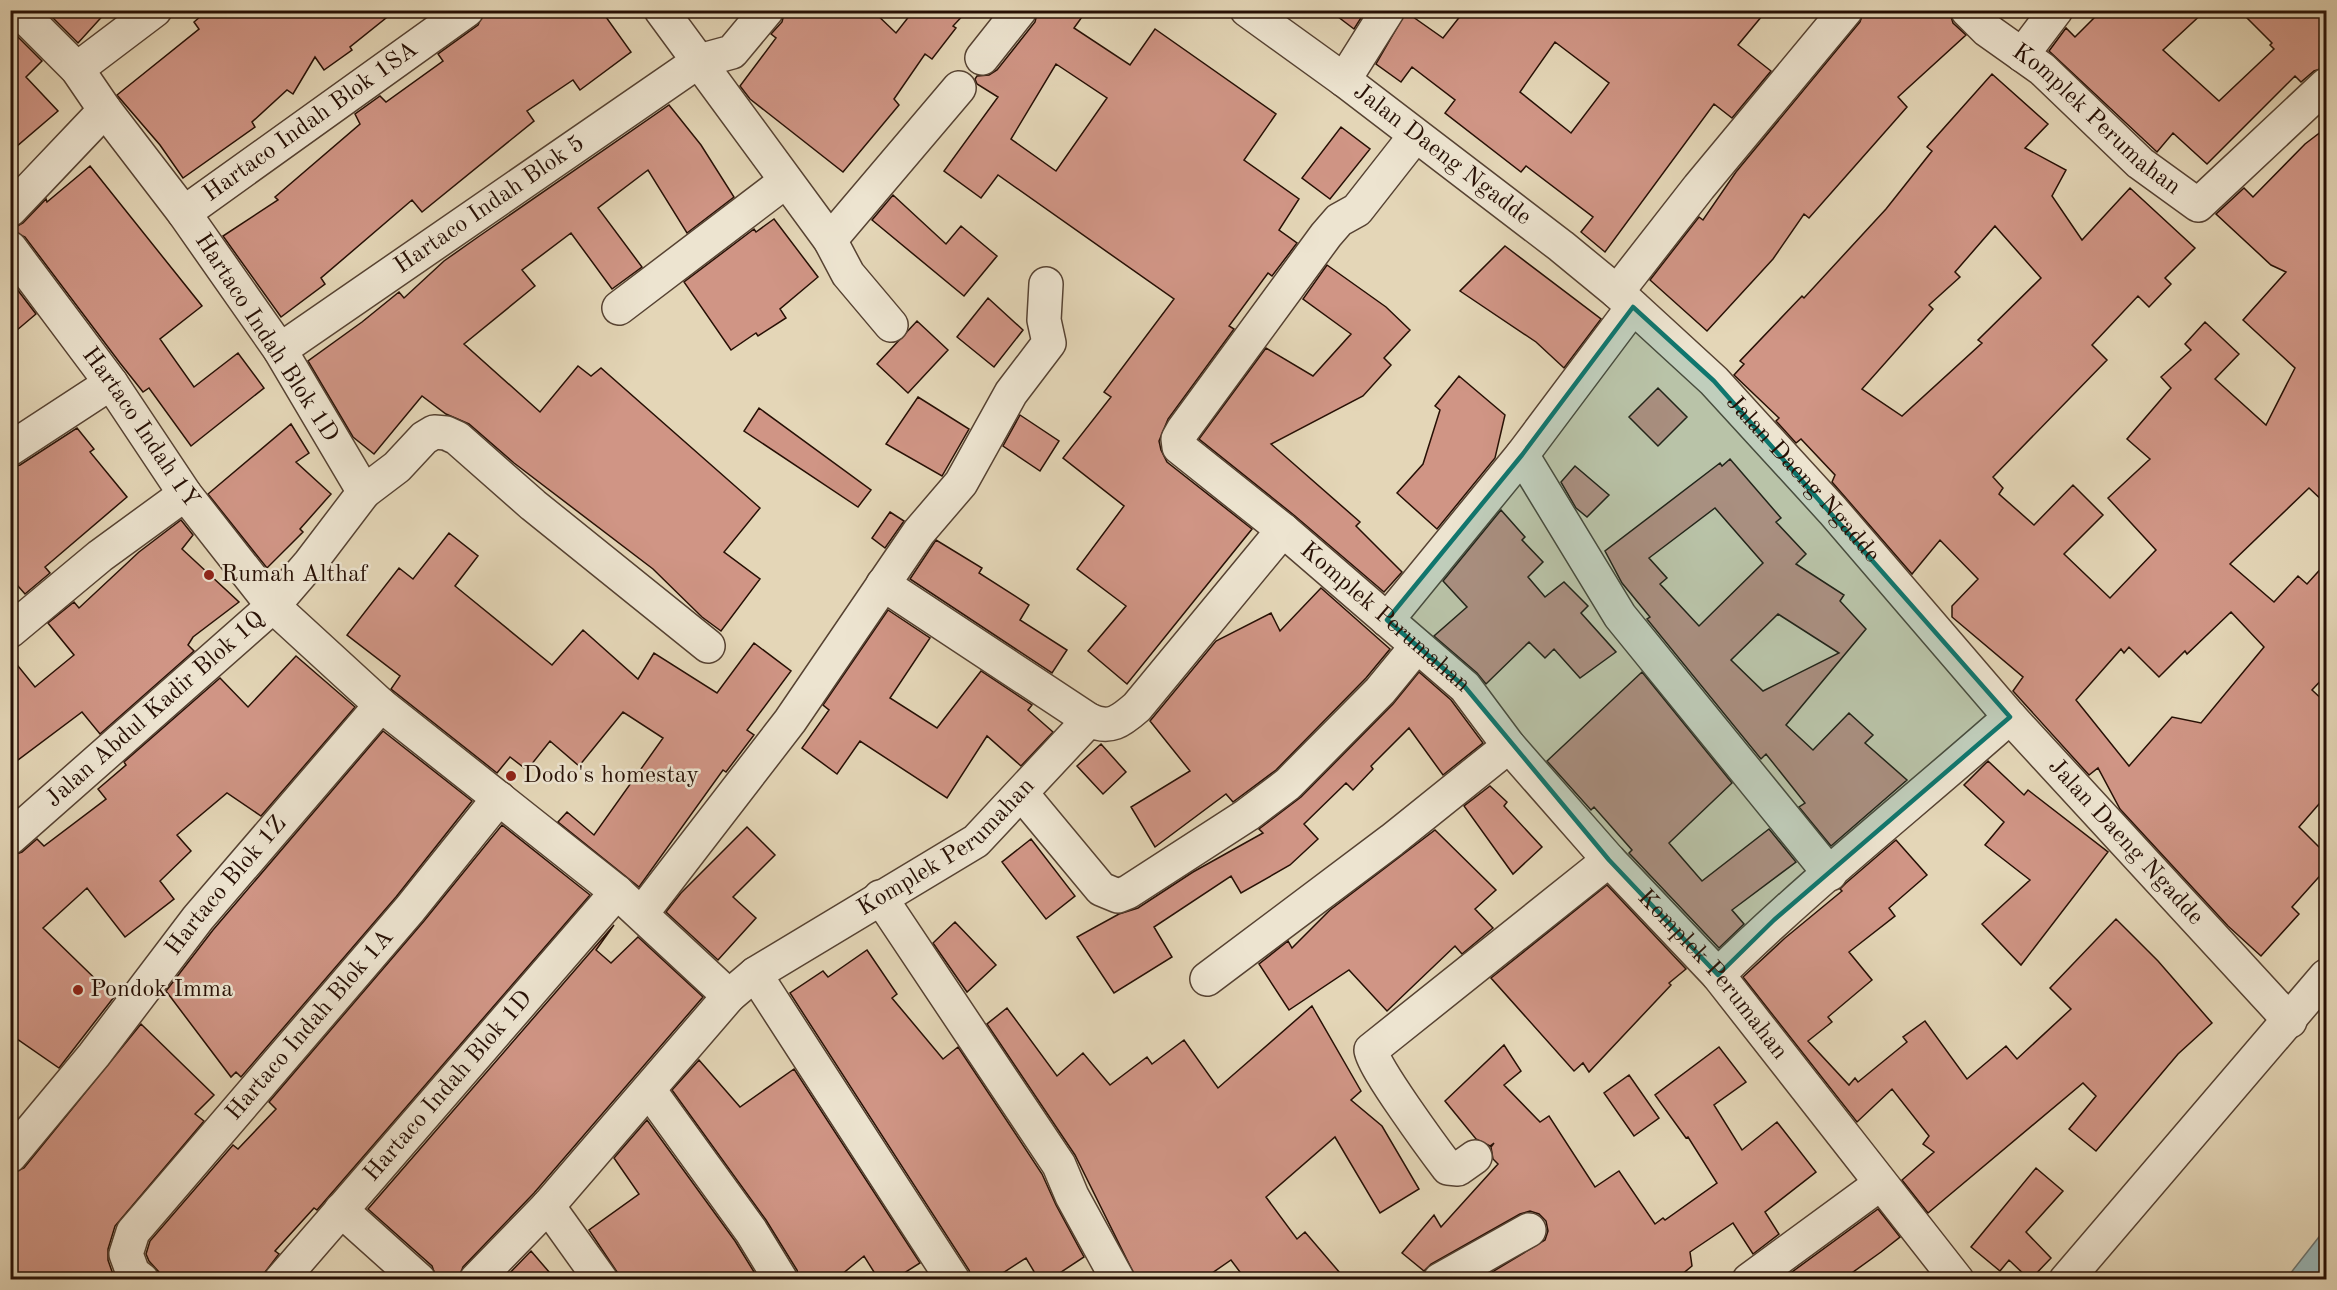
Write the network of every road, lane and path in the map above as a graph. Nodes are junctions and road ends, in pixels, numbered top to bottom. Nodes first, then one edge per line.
1 (18, 10) edge
2 (155, 10) edge
3 (467, 10) edge
4 (661, 10) edge
5 (767, 10) edge
6 (1020, 10) edge
7 (1247, 10) edge
8 (1388, 10) edge
9 (1846, 10) edge
10 (1966, 10) edge
11 (2056, 10) edge
12 (2022, 55) junction
13 (982, 58) dead end
14 (699, 60) junction
15 (77, 69) junction
16 (1344, 80) junction
17 (2326, 85) edge
18 (959, 88) dead end
19 (105, 110) junction
20 (1415, 136) junction
21 (786, 180) junction
22 (10, 210) edge
23 (184, 213) junction
24 (830, 240) junction
25 (10, 248) edge
26 (1046, 284) dead end
27 (1625, 300) junction
28 (619, 308) dead end
29 (891, 325) dead end
30 (279, 350) junction
31 (111, 383) junction
32 (10, 449) edge
33 (1522, 455) junction
34 (364, 492) junction
35 (185, 494) junction
36 (1283, 530) junction
37 (883, 584) junction
38 (273, 606) junction
39 (1387, 620) junction
40 (10, 631) edge
41 (708, 646) dead end
42 (1417, 646) junction
43 (381, 705) junction
44 (2010, 717) junction
45 (1089, 720) junction
46 (1509, 746) junction
47 (1022, 794) junction
48 (499, 798) junction
49 (10, 837) edge
50 (1609, 860) junction
51 (1830, 874) junction
52 (617, 892) junction
53 (880, 897) junction
54 (642, 913) junction
55 (755, 974) junction
56 (1718, 975) junction
57 (2326, 976) edge
58 (1207, 979) dead end
59 (729, 996) junction
60 (2290, 1021) junction
61 (649, 1090) junction
62 (10, 1156) edge
63 (1475, 1157) dead end
64 (1881, 1184) junction
65 (548, 1206) junction
66 (341, 1210) junction
67 (1529, 1230) dead end
68 (134, 1267) edge
69 (281, 1280) edge
70 (419, 1280) edge
71 (476, 1280) edge
72 (601, 1280) edge
73 (781, 1280) edge
74 (952, 1280) edge
75 (1118, 1280) edge
76 (1440, 1280) edge
77 (1749, 1280) edge
78 (1957, 1280) edge
79 (2066, 1280) edge

1 - 15 street, Hartaco Indah Blok 1D
2 - 15 street
3 - 23 street, Hartaco Indah Blok 1SA
4 - 14 street
5 - 14 street
6 - 13 street
7 - 16 street, Jalan Daeng Ngadde
8 - 16 street
9 - 27 street
10 - 12 street, Komplek Perumahan
11 - 12 street
12 - 17 street, Komplek Perumahan
14 - 21 street
14 - 30 street, Hartaco Indah Blok 5
15 - 19 street, Hartaco Indah Blok 1D
16 - 20 street, Jalan Daeng Ngadde
18 - 24 street
19 - 22 street
19 - 23 street, Hartaco Indah Blok 1D
20 - 27 street, Jalan Daeng Ngadde
20 - 36 street
21 - 24 street
21 - 28 street
23 - 30 street, Hartaco Indah Blok 1D
24 - 29 street
25 - 31 street, Hartaco Indah 1Y
26 - 37 street
27 - 33 street
27 - 44 street, Jalan Daeng Ngadde
30 - 34 street, Hartaco Indah Blok 1D
31 - 32 street
31 - 35 street, Hartaco Indah 1Y
33 - 39 street
33 - 51 street
34 - 38 street
34 - 41 street
35 - 38 street, Hartaco Indah 1Y
35 - 40 street
36 - 39 street, Komplek Perumahan
36 - 45 street, Komplek Perumahan
37 - 45 street
37 - 54 street
38 - 43 street, Hartaco Indah 1Y
38 - 49 street, Jalan Abdul Kadir Blok 1Q
39 - 42 street, Komplek Perumahan
42 - 46 street, Komplek Perumahan
42 - 47 street
43 - 48 street, Hartaco Indah 1Y
43 - 62 street, Hartaco Blok 1Z
44 - 51 street
44 - 60 street, Jalan Daeng Ngadde
45 - 47 street, Komplek Perumahan
46 - 50 street, Komplek Perumahan
46 - 58 street
47 - 53 street, Komplek Perumahan
48 - 52 street, Hartaco Indah 1Y
48 - 68 street, Hartaco Indah Blok 1A
50 - 56 street, Komplek Perumahan
50 - 63 street
51 - 56 street
52 - 54 street, Hartaco Indah 1Y
52 - 66 street, Hartaco Indah Blok 1D
53 - 55 street, Komplek Perumahan
53 - 75 street
54 - 59 street, Hartaco Indah 1Y
55 - 59 street, Komplek Perumahan
55 - 74 street
56 - 64 street, Komplek Perumahan
57 - 60 street
59 - 61 street, Komplek Perumahan
60 - 79 street
61 - 65 street, Komplek Perumahan
61 - 73 street
64 - 77 street
64 - 78 street, Komplek Perumahan
65 - 71 street, Komplek Perumahan
65 - 72 street
66 - 69 street, Hartaco Indah Blok 1D
66 - 70 street
67 - 76 street

